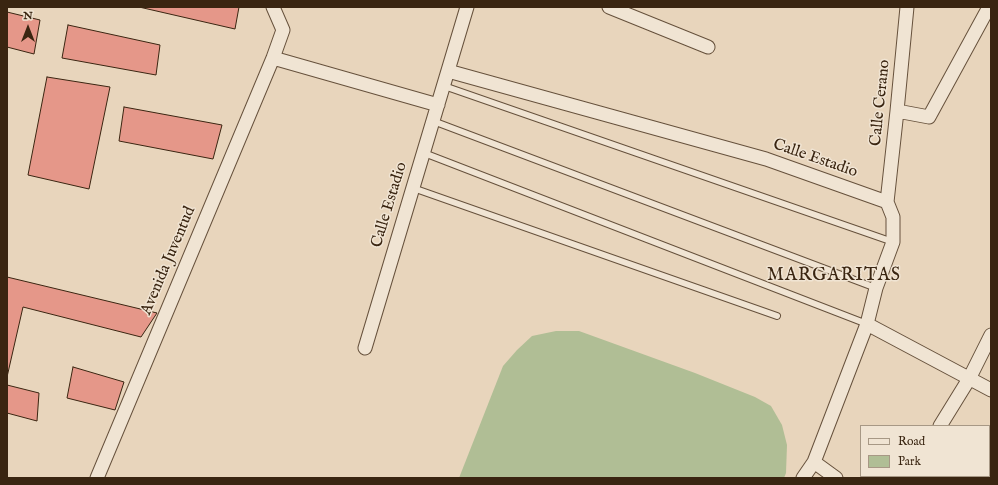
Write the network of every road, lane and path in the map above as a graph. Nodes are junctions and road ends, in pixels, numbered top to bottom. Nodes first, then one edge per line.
1 (273, 7) edge
2 (467, 7) edge
3 (608, 7) edge
4 (907, 7) edge
5 (989, 7) edge
6 (708, 47) dead end
7 (273, 58) junction
8 (448, 71) junction
9 (444, 86) junction
10 (438, 105) junction
11 (897, 111) junction
12 (433, 121) junction
13 (424, 153) junction
14 (413, 188) junction
15 (886, 202) junction
16 (893, 242) junction
17 (876, 288) junction
18 (777, 316) dead end
19 (867, 324) junction
20 (991, 335) edge
21 (365, 348) dead end
22 (969, 378) junction
23 (991, 390) edge
24 (941, 425) edge
25 (814, 462) junction
26 (97, 478) edge
27 (803, 478) edge
28 (836, 478) edge

1 - 7 street, Avenida Juventud
2 - 8 street, Calle Estadio
3 - 6 street
4 - 11 street, Calle Cerano
5 - 11 street
7 - 10 street
7 - 26 street, Avenida Juventud
8 - 9 street, Calle Estadio
8 - 15 street, Calle Estadio
9 - 10 street, Calle Estadio
9 - 16 lane
10 - 12 street, Calle Estadio
11 - 15 street, Calle Cerano
12 - 13 street, Calle Estadio
12 - 17 lane
13 - 14 street, Calle Estadio
13 - 19 lane
14 - 18 lane
14 - 21 street, Calle Estadio
15 - 16 street
16 - 17 street
17 - 19 street
19 - 22 street
19 - 25 street
20 - 22 street
22 - 23 street
22 - 24 street
25 - 27 street
25 - 28 street

